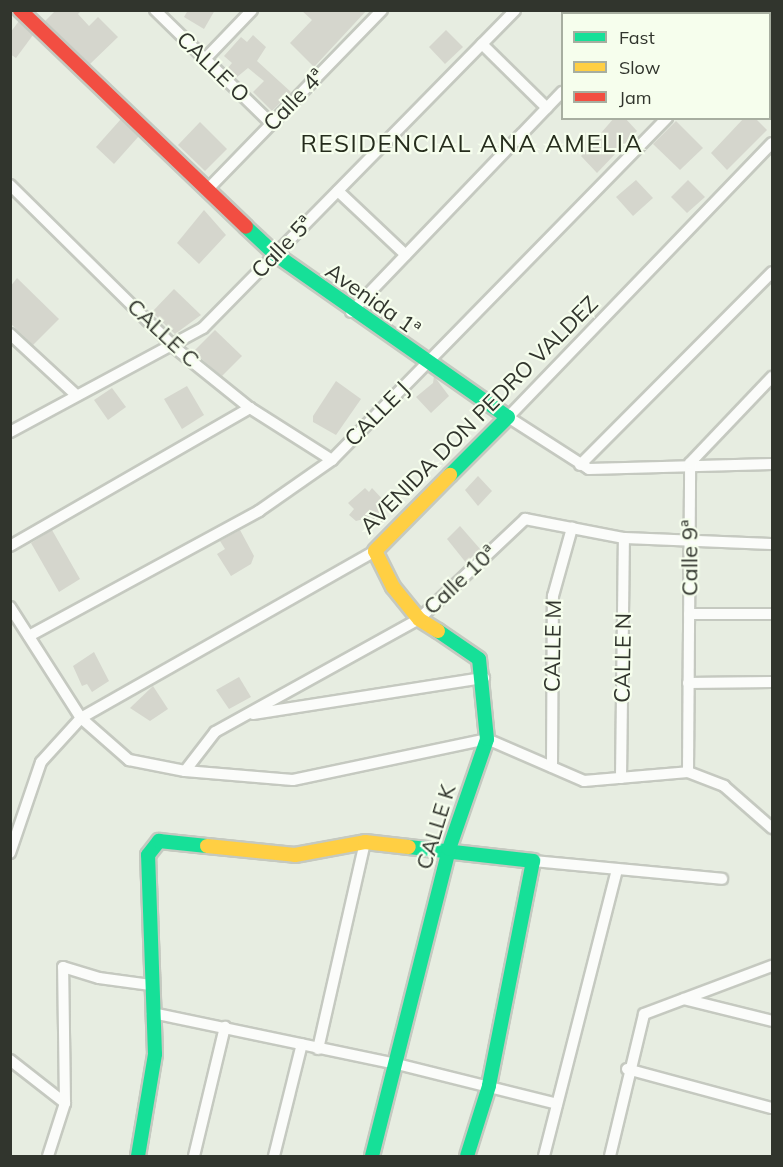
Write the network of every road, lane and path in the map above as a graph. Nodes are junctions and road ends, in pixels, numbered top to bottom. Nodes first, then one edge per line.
1 (20, 10) edge
2 (155, 10) edge
3 (252, 10) edge
4 (382, 10) edge
5 (515, 10) edge
6 (482, 44) junction
7 (205, 59) junction
8 (561, 93) edge
9 (547, 108) junction
10 (665, 120) edge
11 (272, 124) junction
12 (772, 143) edge
13 (10, 185) edge
14 (207, 190) junction
15 (338, 191) junction
16 (275, 254) junction
17 (406, 255) junction
18 (772, 272) edge
19 (351, 312) junction
20 (10, 333) edge
21 (174, 347) junction
22 (427, 364) junction
23 (772, 377) edge
24 (76, 395) junction
25 (250, 408) junction
26 (508, 417) junction
27 (10, 432) edge
28 (332, 460) junction
29 (690, 463) junction
30 (772, 464) edge
31 (580, 465) junction
32 (572, 528) junction
33 (624, 538) junction
34 (690, 540) junction
35 (772, 544) edge
36 (10, 546) edge
37 (375, 551) junction
38 (10, 606) edge
39 (689, 614) junction
40 (772, 614) edge
41 (419, 618) junction
42 (29, 636) junction
43 (484, 678) junction
44 (772, 682) edge
45 (688, 683) junction
46 (244, 716) junction
47 (81, 718) junction
48 (487, 739) junction
49 (552, 767) junction
50 (185, 771) junction
51 (688, 772) junction
52 (621, 778) junction
53 (772, 827) edge
54 (365, 842) junction
55 (449, 849) junction
56 (10, 853) edge
57 (533, 861) junction
58 (617, 870) junction
59 (722, 879) dead end
60 (772, 966) edge
61 (151, 985) junction
62 (684, 999) junction
63 (152, 1013) junction
64 (772, 1021) edge
65 (225, 1027) junction
66 (302, 1044) junction
67 (318, 1049) junction
68 (10, 1060) edge
69 (397, 1064) junction
70 (627, 1069) junction
71 (489, 1086) junction
72 (65, 1103) junction
73 (557, 1104) junction
74 (772, 1108) edge
75 (48, 1156) edge
76 (138, 1156) edge
77 (194, 1156) edge
78 (274, 1156) edge
79 (372, 1156) edge
80 (467, 1156) edge
81 (544, 1156) edge
82 (610, 1156) edge

1 - 14 street, Avenida 1ª
2 - 7 street, CALLE O
3 - 7 street
4 - 11 street, Calle 4ª
5 - 6 street, Calle 5ª
6 - 9 street
6 - 15 street, Calle 5ª
7 - 11 street, CALLE O
8 - 9 street
9 - 17 street
10 - 22 street, CALLE J
11 - 14 street, Calle 4ª
12 - 26 street, AVENIDA DON PEDRO VALDEZ
13 - 21 street, CALLE C
14 - 16 street, Avenida 1ª
15 - 16 street, Calle 5ª
15 - 17 street
16 - 19 street, Avenida 1ª
16 - 21 street, Calle 5ª
17 - 19 street
18 - 31 street
19 - 22 street, Avenida 1ª
20 - 24 street
21 - 24 street, Calle 5ª
21 - 25 street, CALLE C
22 - 26 street, Avenida 1ª
22 - 28 street, CALLE J
23 - 29 street
24 - 27 street, Calle 5ª
25 - 28 street, CALLE C
25 - 36 street
26 - 31 street, Avenida 1ª
26 - 37 street, AVENIDA DON PEDRO VALDEZ
28 - 42 street, CALLE J
29 - 30 street, Avenida 1ª
29 - 31 street, Avenida 1ª
29 - 34 street, Calle 9ª
32 - 33 street, Calle 10ª
32 - 41 street, Calle 10ª
32 - 49 street, CALLE M
33 - 34 street, Calle 10ª
33 - 52 street, CALLE N
34 - 35 street, Calle 10ª
34 - 39 street, Calle 9ª
37 - 41 street, CALLE K
37 - 47 street, AVENIDA DON PEDRO VALDEZ
38 - 42 street
39 - 40 street
39 - 45 street, Calle 9ª
41 - 43 street, CALLE K
41 - 46 street, Calle 10ª
42 - 47 street
43 - 46 street
43 - 48 street, CALLE K
44 - 45 street
45 - 51 street, Calle 9ª
46 - 50 street, Calle 10ª
47 - 50 street
47 - 56 street, AVENIDA DON PEDRO VALDEZ
48 - 49 street
48 - 50 street
48 - 55 street, CALLE K
49 - 52 street
51 - 52 street
51 - 53 street
54 - 55 street
54 - 61 street
54 - 67 street
55 - 57 street
55 - 69 street, CALLE K
57 - 58 street
57 - 71 street
58 - 59 street
58 - 73 street
60 - 62 street
61 - 63 street
61 - 72 street
62 - 64 street
62 - 70 street
63 - 65 street
63 - 76 street
65 - 66 street
65 - 77 street
66 - 67 street
66 - 78 street
67 - 69 street
68 - 72 street
69 - 71 street
69 - 79 street, CALLE K
70 - 74 street
70 - 82 street
71 - 73 street
71 - 80 street
72 - 75 street
73 - 81 street

